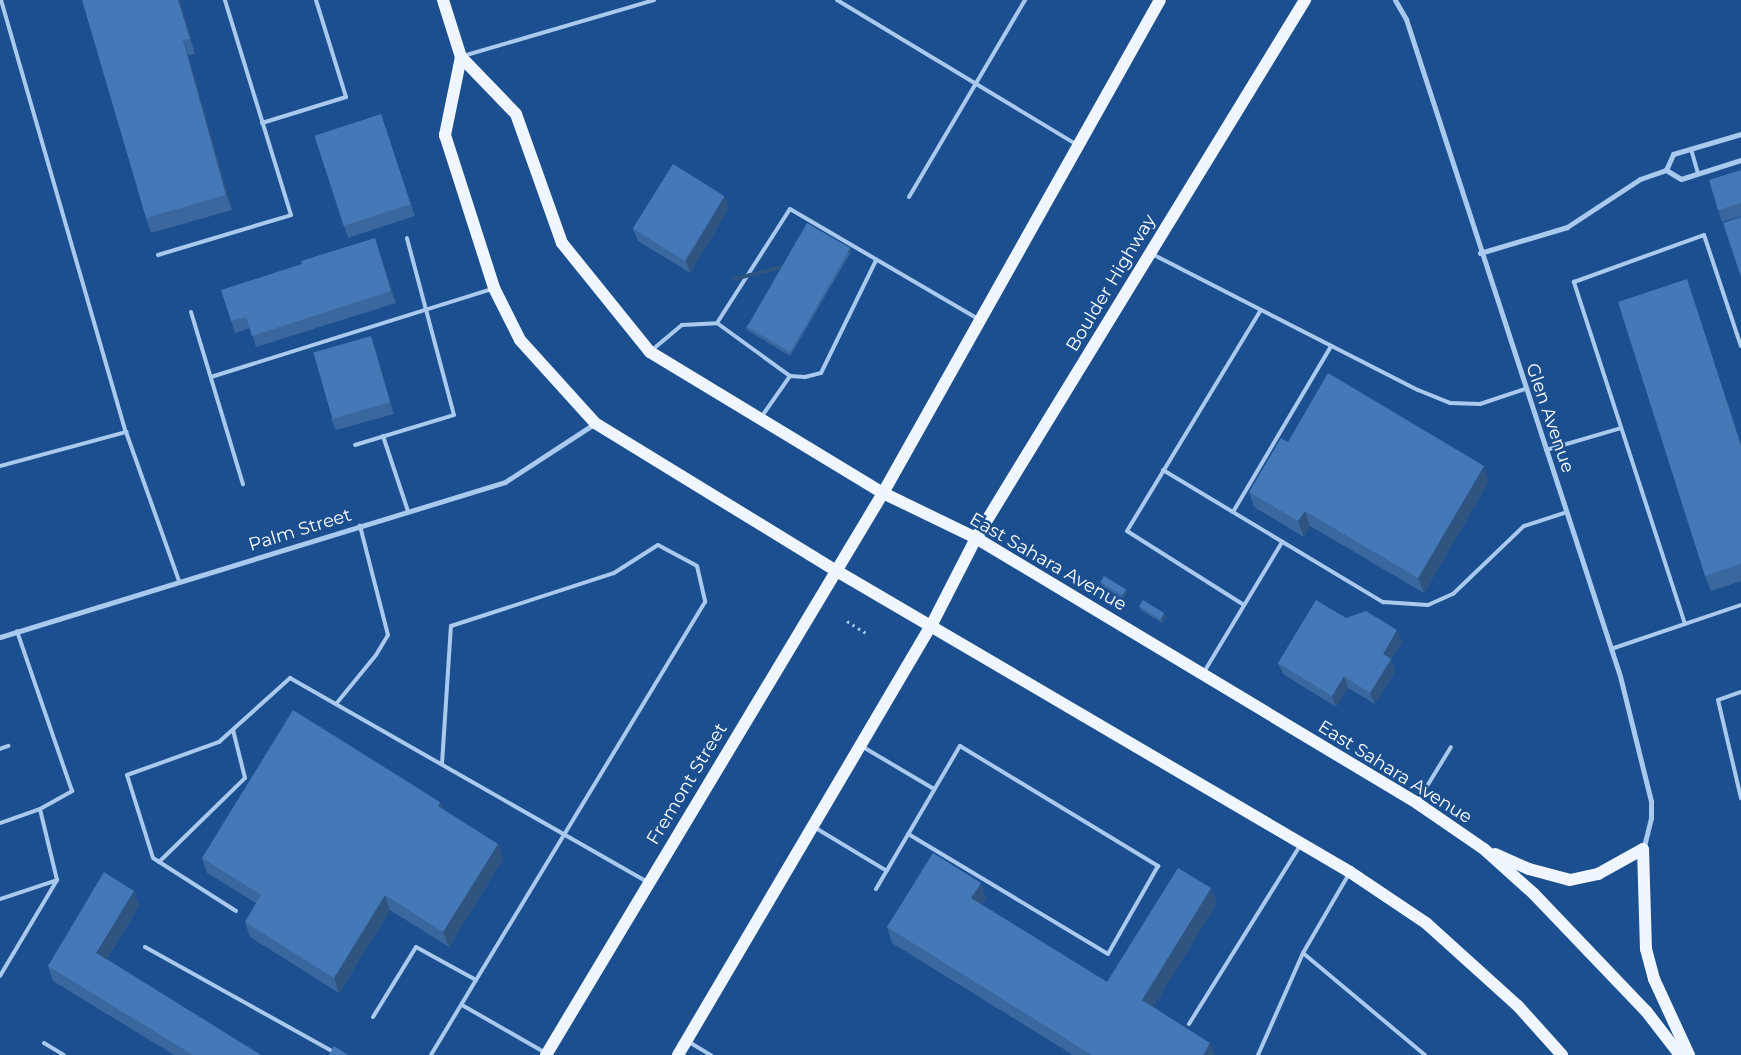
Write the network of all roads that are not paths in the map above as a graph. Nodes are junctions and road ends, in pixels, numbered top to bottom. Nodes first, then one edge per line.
1 (1, 0) edge
2 (225, 0) edge
3 (316, 0) edge
4 (443, 0) edge
5 (654, 0) edge
6 (837, 0) edge
7 (1025, 0) edge
8 (1160, 0) edge
9 (1305, 0) edge
10 (1395, 0) edge
11 (461, 57) junction
12 (977, 84) junction
13 (262, 122) junction
14 (1741, 134) edge
15 (1078, 145) junction
16 (1691, 149) junction
17 (1741, 160) edge
18 (1666, 170) junction
19 (1698, 173) junction
20 (909, 197) dead end
21 (406, 238) dead end
22 (1150, 253) junction
23 (1480, 253) junction
24 (158, 255) dead end
25 (876, 260) junction
26 (494, 288) junction
27 (425, 310) junction
28 (1260, 310) junction
29 (191, 312) dead end
30 (980, 320) junction
31 (717, 322) junction
32 (1331, 346) junction
33 (1741, 346) edge
34 (650, 352) junction
35 (790, 376) junction
36 (211, 377) junction
37 (1525, 389) junction
38 (759, 420) junction
39 (595, 423) junction
40 (1621, 428) junction
41 (126, 432) junction
42 (383, 436) junction
43 (355, 444) dead end
44 (1546, 450) junction
45 (0, 466) edge
46 (1164, 470) junction
47 (243, 484) dead end
48 (883, 493) junction
49 (408, 512) junction
50 (1233, 512) junction
51 (1567, 512) junction
52 (360, 526) junction
53 (976, 538) junction
54 (1282, 542) junction
55 (835, 570) junction
56 (179, 581) junction
57 (1244, 605) junction
58 (1741, 605) edge
59 (1685, 624) junction
60 (931, 626) junction
61 (17, 631) junction
62 (0, 637) edge
63 (1611, 649) junction
64 (1203, 674) junction
65 (1741, 692) edge
66 (336, 704) junction
67 (233, 730) junction
68 (860, 745) junction
69 (8, 746) dead end
70 (1451, 747) dead end
71 (0, 749) edge
72 (442, 764) junction
73 (934, 789) junction
74 (1741, 798) edge
75 (1417, 803) junction
76 (40, 809) junction
77 (0, 823) edge
78 (813, 826) junction
79 (563, 833) junction
80 (908, 834) junction
81 (1302, 843) junction
82 (1484, 849) junction
83 (1643, 849) junction
84 (159, 862) junction
85 (887, 871) junction
86 (1350, 872) junction
87 (57, 880) junction
88 (648, 882) junction
89 (876, 889) dead end
90 (0, 899) edge
91 (236, 911) dead end
92 (145, 947) dead end
93 (1303, 953) junction
94 (0, 976) edge
95 (476, 980) junction
96 (462, 1005) junction
97 (373, 1016) dead end
98 (1189, 1024) dead end
99 (687, 1040) junction
100 (44, 1044) dead end
101 (547, 1054) edge
102 (64, 1055) edge
103 (339, 1055) edge
104 (431, 1055) edge
105 (678, 1055) edge
106 (710, 1055) edge
107 (1258, 1055) edge
108 (1425, 1055) edge
109 (1562, 1055) edge
110 (1680, 1055) edge
111 (1689, 1055) edge

1 - 41 lane
2 - 13 lane
3 - 13 lane
4 - 11 main road, East Sahara Avenue
5 - 11 lane
6 - 12 lane
7 - 12 lane
8 - 15 main road
9 - 22 main road, Boulder Highway
10 - 23 street, Glen Avenue
11 - 26 main road, East Sahara Avenue
11 - 34 main road, East Sahara Avenue
12 - 15 lane
12 - 20 lane
13 - 24 lane
14 - 16 street
15 - 30 main road
16 - 18 street
16 - 19 lane
17 - 19 street
18 - 19 street
18 - 23 street
21 - 27 lane
22 - 28 lane
22 - 53 main road, Boulder Highway
23 - 37 street, Glen Avenue
25 - 30 lane
25 - 31 lane
25 - 35 lane
26 - 27 lane
26 - 39 main road, East Sahara Avenue
27 - 36 lane
27 - 42 lane
28 - 32 lane
28 - 46 lane
29 - 36 lane
30 - 48 main road
31 - 34 lane
31 - 35 lane
32 - 37 lane
32 - 50 lane
33 - 40 lane
34 - 38 main road, East Sahara Avenue
35 - 38 lane
36 - 47 lane
37 - 44 street, Glen Avenue
38 - 48 main road, East Sahara Avenue
39 - 49 street, Palm Street
39 - 55 main road, East Sahara Avenue
40 - 44 lane
40 - 59 lane
41 - 45 lane
41 - 56 lane
42 - 43 lane
42 - 49 lane
44 - 51 street, Glen Avenue
46 - 50 lane
46 - 57 lane
48 - 53 main road, East Sahara Avenue
48 - 55 main road, Fremont Street
49 - 52 street, Palm Street
50 - 54 lane
51 - 54 lane
51 - 63 street, Glen Avenue
52 - 56 street, Palm Street
52 - 66 lane
53 - 60 main road, Boulder Highway
53 - 64 main road, East Sahara Avenue
54 - 57 lane
55 - 60 main road, East Sahara Avenue
55 - 88 main road, Fremont Street
56 - 61 street, Palm Street
57 - 64 lane
58 - 59 lane
59 - 63 lane
60 - 68 main road
60 - 81 main road, East Sahara Avenue
61 - 62 street, Palm Street
61 - 76 lane
63 - 83 street, Glen Avenue
64 - 75 main road, East Sahara Avenue
65 - 74 lane
66 - 67 lane
66 - 72 lane
67 - 84 lane
67 - 84 lane
68 - 73 lane
68 - 78 main road
69 - 71 lane
70 - 75 lane
72 - 79 lane
72 - 79 lane
73 - 80 lane
73 - 80 lane
75 - 82 main road, East Sahara Avenue
76 - 77 lane
76 - 87 lane
78 - 85 lane
78 - 99 main road
79 - 88 lane
79 - 95 lane
80 - 85 lane
81 - 86 main road, East Sahara Avenue
81 - 98 lane
82 - 83 main road
82 - 110 main road, East Sahara Avenue
83 - 111 main road
84 - 91 lane
85 - 89 lane
86 - 93 lane
86 - 109 main road, East Sahara Avenue
87 - 90 lane
87 - 94 lane
88 - 101 main road, Fremont Street
92 - 103 lane
93 - 107 lane
93 - 108 lane
95 - 96 lane
95 - 97 lane
96 - 101 lane
96 - 104 lane
99 - 105 main road
99 - 106 lane
100 - 102 lane

